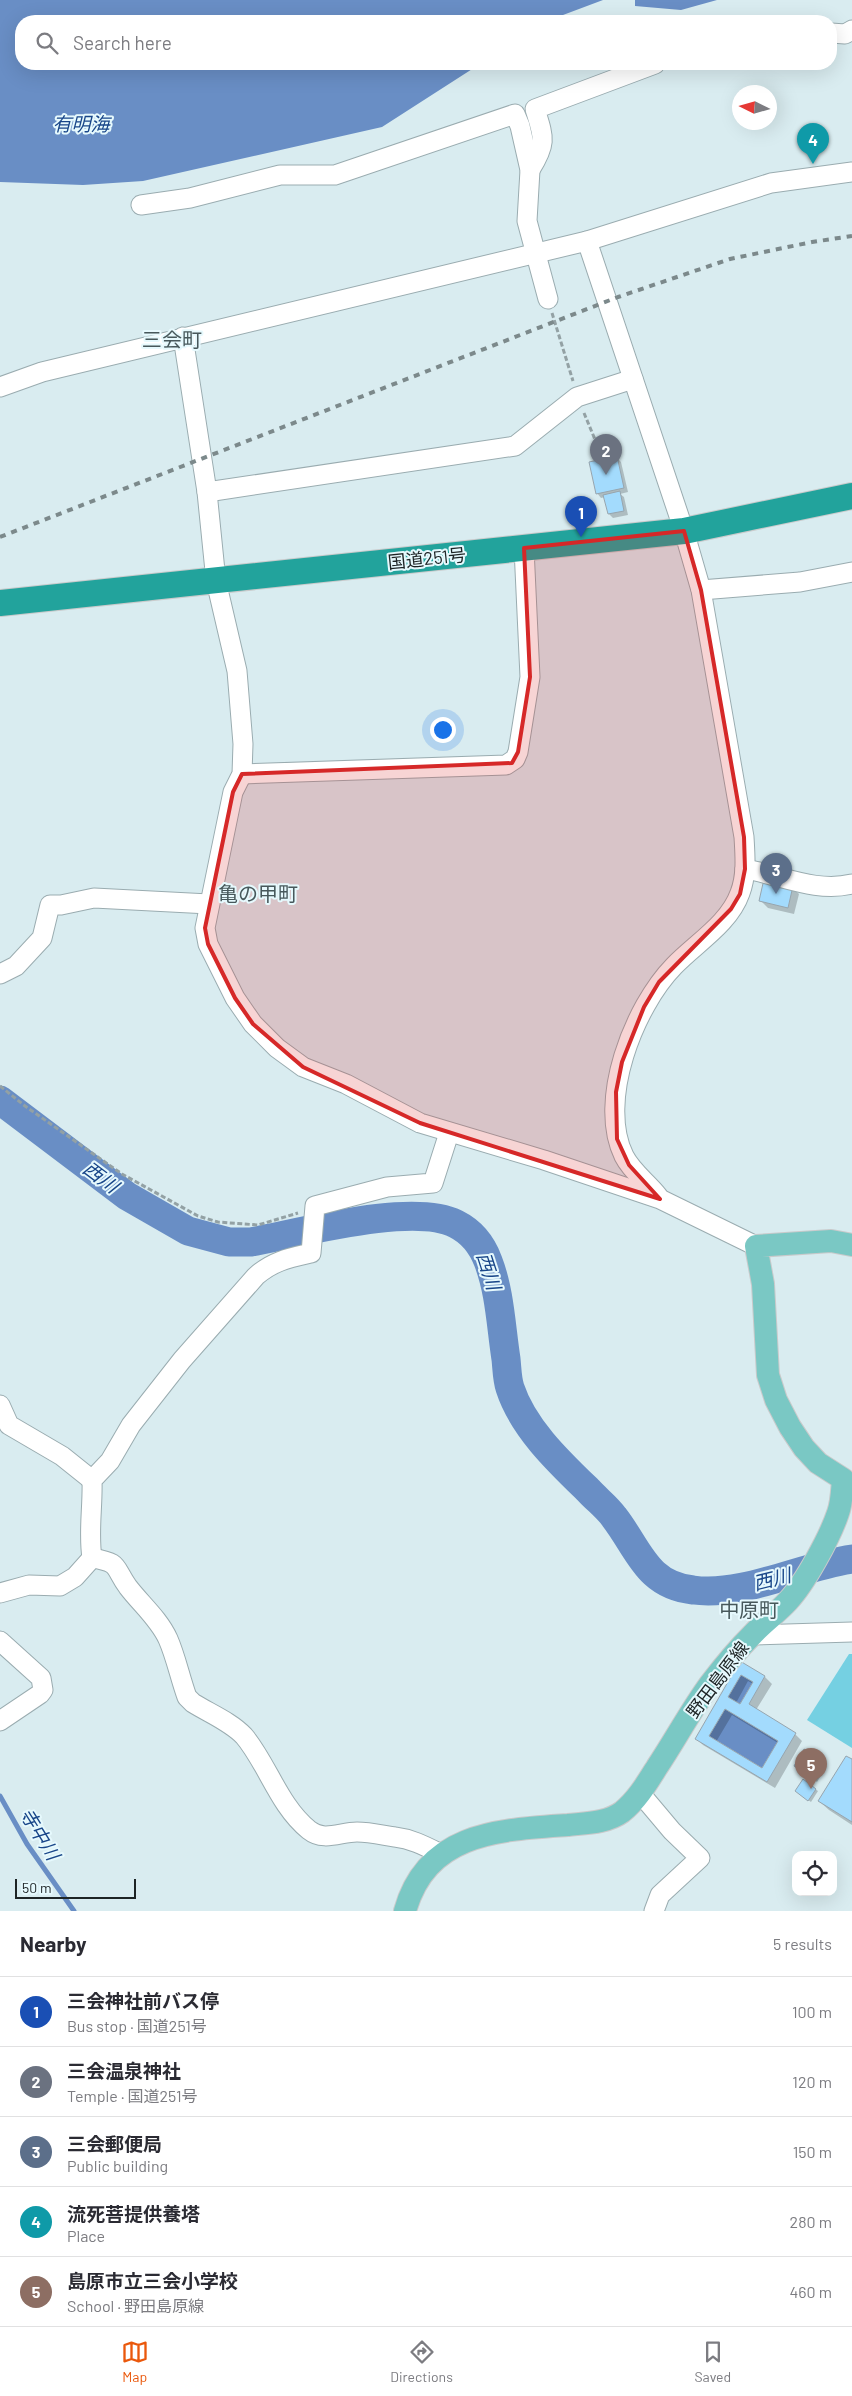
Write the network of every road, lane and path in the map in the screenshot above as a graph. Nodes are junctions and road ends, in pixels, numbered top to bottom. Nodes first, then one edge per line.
1 (852, 30) edge
2 (837, 33) edge
3 (639, 70) edge
4 (530, 170) junction
5 (852, 172) edge
6 (141, 205) dead end
7 (587, 241) junction
8 (534, 253) junction
9 (548, 299) joint
10 (183, 337) junction
11 (633, 379) junction
12 (0, 387) edge
13 (578, 397) junction
14 (585, 415) dead end
15 (601, 454) dead end
16 (207, 492) junction
17 (852, 496) edge
18 (684, 531) junction
19 (524, 548) junction
20 (852, 572) edge
21 (216, 581) junction
22 (701, 590) junction
23 (0, 603) edge
24 (242, 774) junction
25 (746, 869) junction
26 (852, 884) edge
27 (209, 904) junction
28 (0, 974) edge
29 (0, 1086) edge
30 (449, 1133) junction
31 (660, 1199) junction
32 (315, 1209) junction
33 (852, 1244) edge
34 (756, 1246) junction
35 (0, 1405) edge
36 (92, 1480) junction
37 (848, 1480) edge
38 (92, 1558) junction
39 (0, 1593) edge
40 (852, 1632) edge
41 (752, 1635) junction
42 (0, 1641) edge
43 (0, 1721) edge
44 (640, 1793) junction
45 (441, 1854) junction
46 (405, 1911) edge
47 (654, 1911) edge

1 - 2 street
3 - 4 street
4 - 6 street
4 - 8 street
5 - 7 street
7 - 8 street
7 - 11 street
8 - 9 street
8 - 10 street
9 - 13 path
10 - 12 street
10 - 16 street
11 - 13 street
11 - 18 street
13 - 16 street
14 - 15 path
16 - 21 street
17 - 18 highway, 国道251号
18 - 19 highway, 国道251号
18 - 22 street
19 - 21 highway, 国道251号
19 - 24 street
20 - 22 street
21 - 23 highway, 国道251号
21 - 24 street
22 - 25 street
24 - 27 street
25 - 26 street
25 - 31 street
27 - 28 street
27 - 30 street
29 - 32 path
30 - 31 street
30 - 32 street
31 - 34 street
32 - 36 street
33 - 34 main road
34 - 37 main road, 野田島原線
35 - 36 street
36 - 38 street
37 - 41 main road, 野田島原線
38 - 39 street
38 - 45 street
40 - 41 street
41 - 44 main road, 野田島原線
42 - 43 street
44 - 45 main road, 野田島原線
44 - 47 street
45 - 46 main road, 野田島原線

